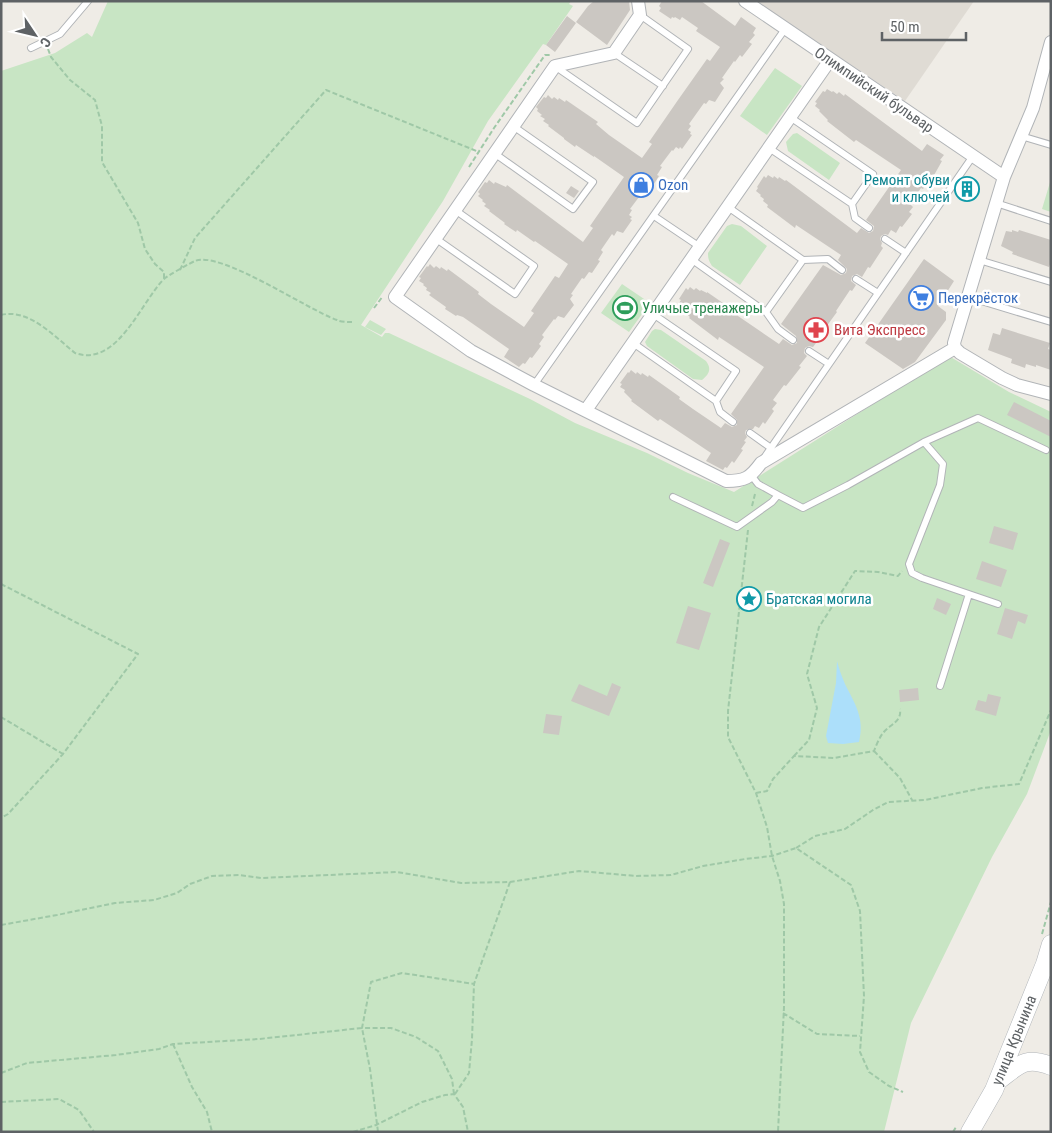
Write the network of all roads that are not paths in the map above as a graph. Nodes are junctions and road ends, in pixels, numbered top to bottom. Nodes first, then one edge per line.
1 (88, 1) edge
2 (638, 1) edge
3 (745, 1) edge
4 (640, 15) junction
5 (786, 29) junction
6 (1051, 42) edge
7 (31, 48) dead end
8 (614, 53) junction
9 (830, 60) junction
10 (554, 66) junction
11 (1046, 76) edge
12 (663, 86) junction
13 (790, 118) junction
14 (513, 126) junction
15 (1021, 136) junction
16 (1051, 145) edge
17 (769, 148) junction
18 (494, 153) junction
19 (972, 156) junction
20 (1004, 177) junction
21 (996, 203) junction
22 (852, 204) junction
23 (728, 207) junction
24 (455, 210) junction
25 (654, 216) junction
26 (1051, 221) edge
27 (869, 228) dead end
28 (435, 238) junction
29 (885, 239) dead end
30 (700, 247) junction
31 (906, 253) junction
32 (691, 259) junction
33 (803, 260) junction
34 (979, 260) junction
35 (842, 270) dead end
36 (856, 279) dead end
37 (1051, 282) edge
38 (878, 293) junction
39 (968, 297) junction
40 (766, 312) junction
41 (653, 314) junction
42 (1051, 322) edge
43 (793, 340) dead end
44 (633, 343) junction
45 (955, 348) junction
46 (809, 351) dead end
47 (829, 364) junction
48 (534, 385) junction
49 (1051, 394) edge
50 (716, 400) junction
51 (586, 410) junction
52 (733, 422) dead end
53 (750, 433) dead end
54 (924, 442) junction
55 (771, 448) junction
56 (1046, 450) dead end
57 (761, 463) junction
58 (754, 480) junction
59 (778, 495) junction
60 (673, 497) dead end
61 (969, 594) junction
62 (998, 604) dead end
63 (940, 686) dead end
64 (1051, 944) edge
65 (1051, 1066) edge
66 (999, 1080) junction
67 (970, 1132) edge

1 - 7 lane
2 - 4 street
3 - 5 street, Олимпийский бульвар
4 - 8 street
4 - 12 lane
5 - 9 street, Олимпийский бульвар
5 - 25 lane
6 - 11 street
8 - 10 street
8 - 12 lane
9 - 13 street
9 - 19 street, Олимпийский бульвар
10 - 12 lane
10 - 14 street
11 - 15 street
13 - 17 street
13 - 22 lane
14 - 18 street
14 - 18 lane
15 - 16 lane
15 - 20 street
17 - 22 lane
17 - 23 street
18 - 24 street
19 - 20 street, Олимпийский бульвар
19 - 31 lane
20 - 21 street
21 - 26 lane
21 - 34 street
22 - 27 lane
23 - 30 street
23 - 33 lane
24 - 28 street
24 - 28 lane
25 - 30 lane
25 - 48 lane
28 - 48 street
29 - 31 lane
30 - 32 street
31 - 38 lane
32 - 40 lane
32 - 41 street
33 - 35 lane
33 - 40 lane
34 - 37 lane
34 - 39 street
36 - 38 lane
38 - 47 lane
39 - 42 lane
39 - 45 street
40 - 43 lane
41 - 44 street
41 - 50 lane
44 - 50 lane
44 - 51 street
45 - 49 street
45 - 57 street
46 - 47 lane
47 - 55 lane
48 - 51 street
50 - 52 lane
51 - 58 street
53 - 55 lane
54 - 56 lane
54 - 59 lane
54 - 61 lane
55 - 57 lane
57 - 58 street
58 - 59 lane
59 - 60 lane
61 - 62 lane
61 - 63 lane
64 - 66 main road, улица Крынина
65 - 66 main road
66 - 67 main road, улица Крынина

